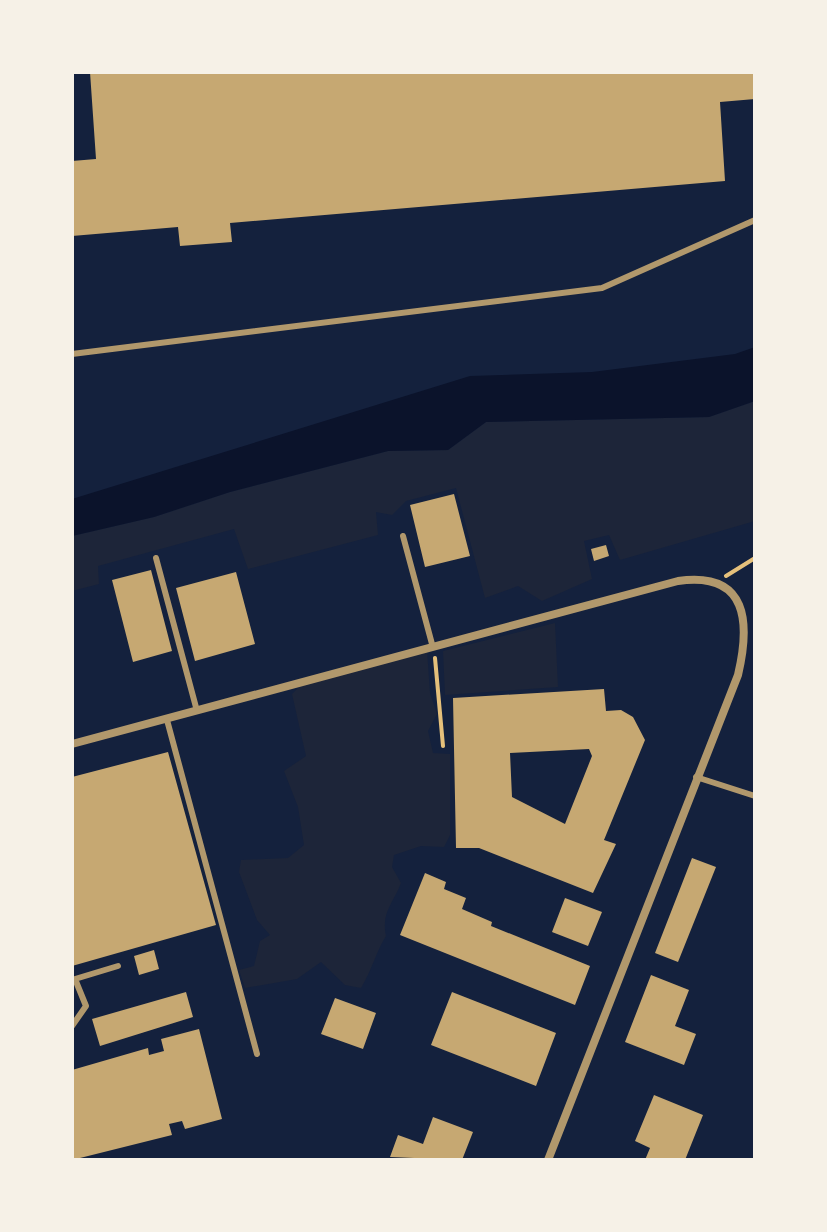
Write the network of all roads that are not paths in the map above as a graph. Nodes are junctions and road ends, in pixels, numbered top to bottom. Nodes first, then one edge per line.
1 (755, 220) edge
2 (72, 354) edge
3 (403, 536) dead end
4 (156, 558) dead end
5 (432, 644) junction
6 (197, 711) junction
7 (167, 720) junction
8 (72, 744) edge
9 (696, 777) junction
10 (755, 796) edge
11 (118, 966) dead end
12 (72, 1026) edge
13 (257, 1054) dead end
14 (548, 1160) edge

1 - 2 lane
3 - 5 lane
4 - 6 lane
5 - 6 street
5 - 9 street
6 - 7 street
7 - 8 street
7 - 13 lane
9 - 10 lane
9 - 14 street
11 - 12 lane

